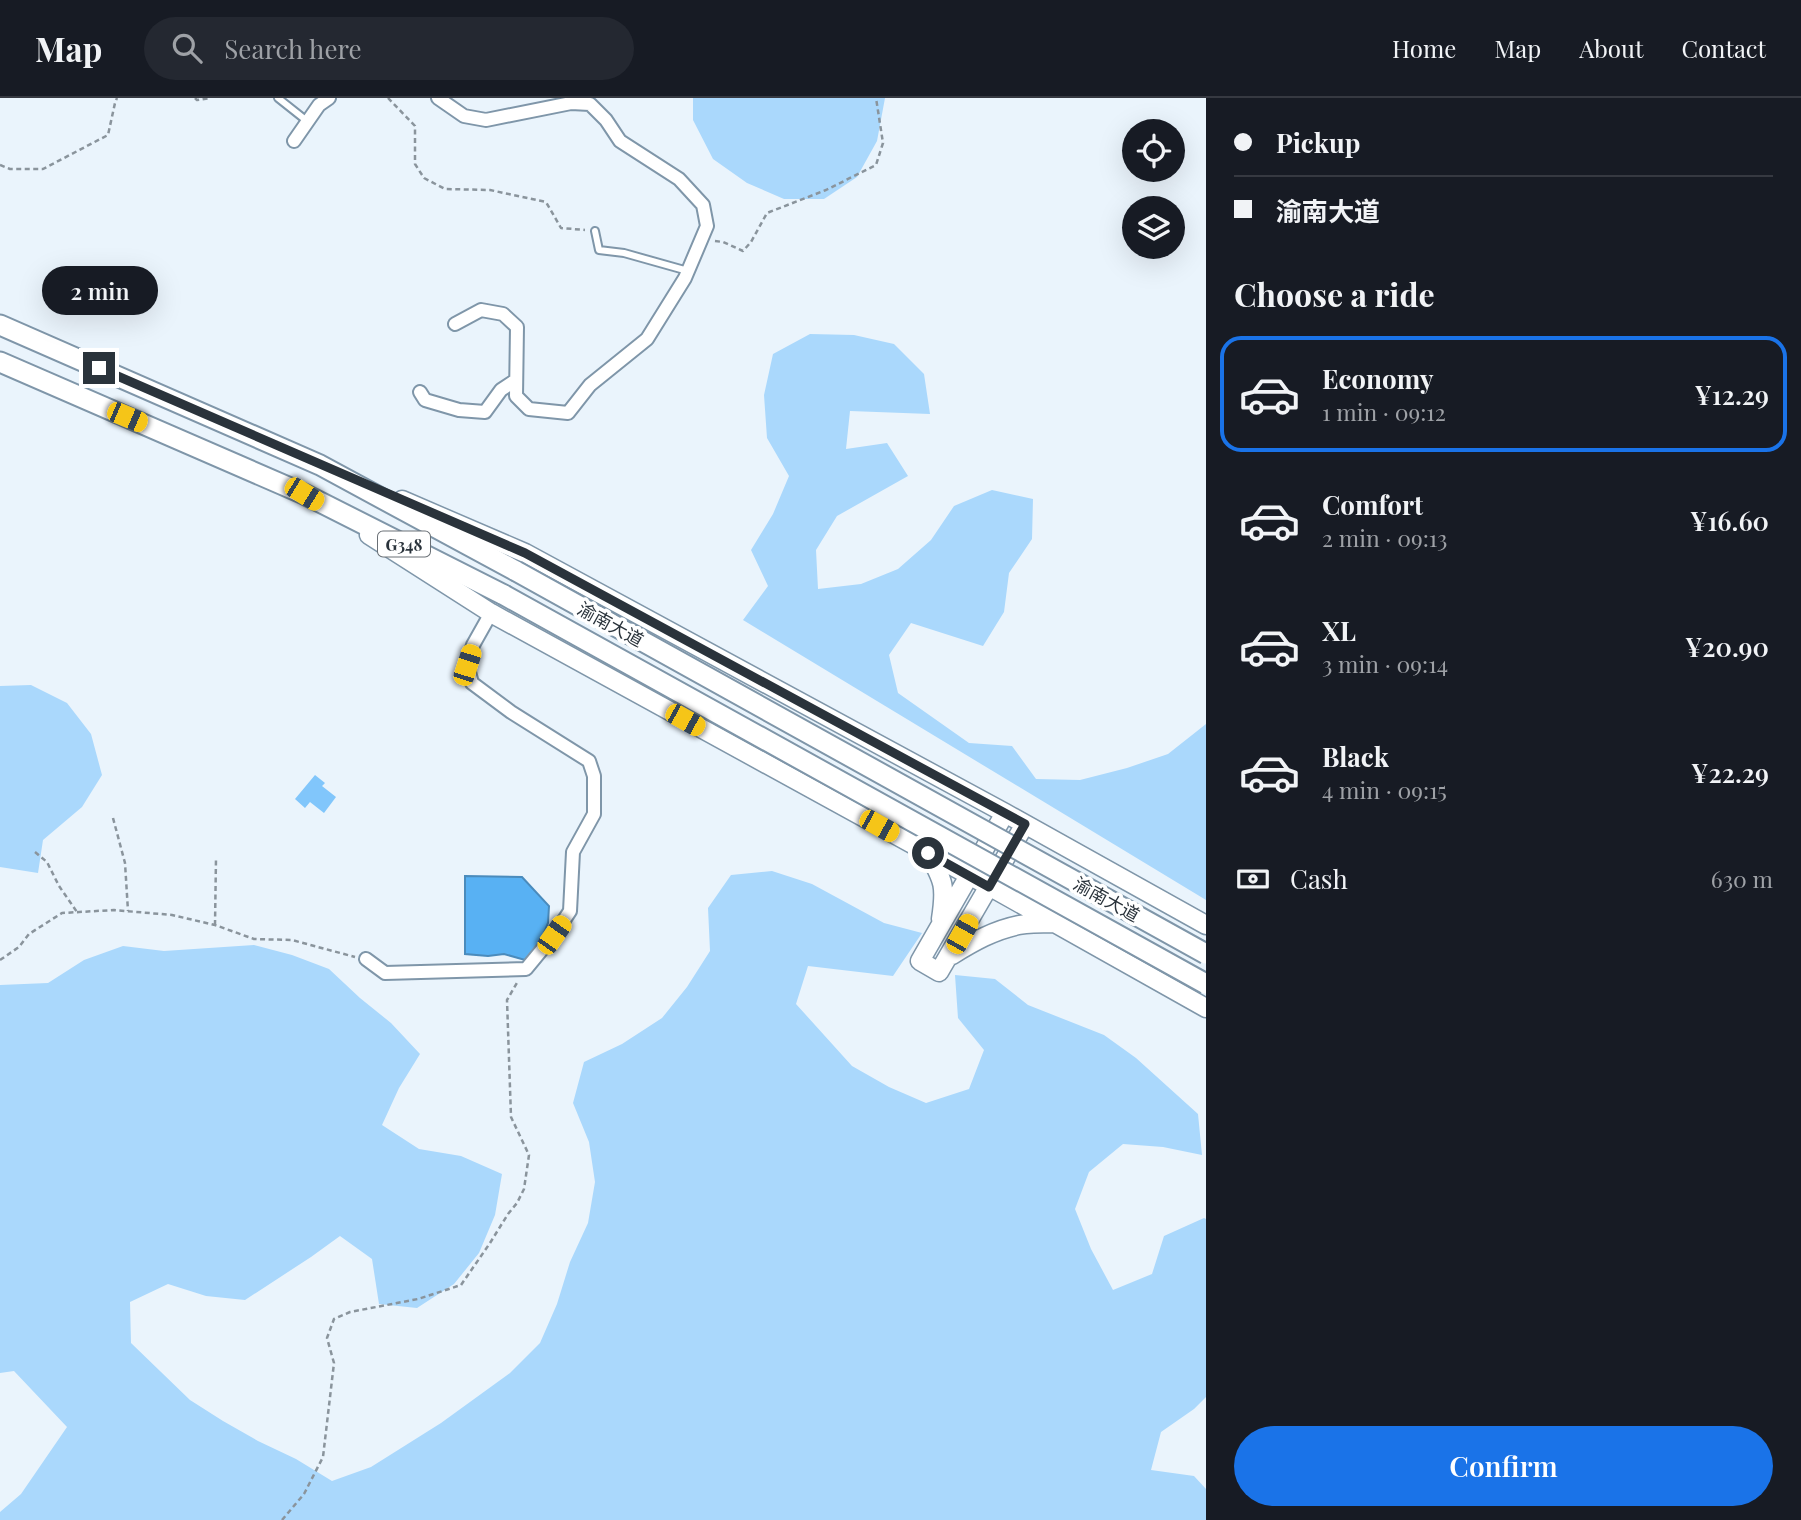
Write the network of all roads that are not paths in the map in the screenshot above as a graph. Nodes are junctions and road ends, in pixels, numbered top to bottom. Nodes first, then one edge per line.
1 (278, 98) edge
2 (329, 98) edge
3 (438, 98) edge
4 (307, 121) junction
5 (294, 141) dead end
6 (595, 231) road end
7 (688, 271) junction
8 (455, 324) dead end
9 (0, 325) edge
10 (0, 362) edge
11 (516, 380) junction
12 (420, 392) dead end
13 (320, 466) junction
14 (304, 494) junction
15 (491, 613) junction
16 (1005, 813) junction
17 (1025, 824) junction
18 (928, 853) junction
19 (969, 876) junction
20 (989, 887) junction
21 (1054, 923) junction
22 (1206, 925) edge
23 (940, 928) junction
24 (1206, 954) edge
25 (949, 957) junction
26 (366, 959) road end
27 (1206, 985) edge
28 (1206, 1008) edge

1 - 4 lane
2 - 4 street
3 - 7 street
4 - 5 street
6 - 7 lane
7 - 11 street
8 - 11 street
9 - 13 highway, 渝南大道 / G348
10 - 14 highway, 渝南大道 / G348
11 - 12 street
13 - 16 main road
13 - 24 highway, 渝南大道 / G348, bridge
14 - 15 main road
14 - 27 highway, 渝南大道 / G348, bridge
15 - 18 main road
15 - 26 street
16 - 17 main road
16 - 19 main road
17 - 20 main road
17 - 22 main road
18 - 19 main road
18 - 23 main road
19 - 20 main road
19 - 23 main road
20 - 21 main road
20 - 25 main road
21 - 25 main road
21 - 28 main road
23 - 25 main road

